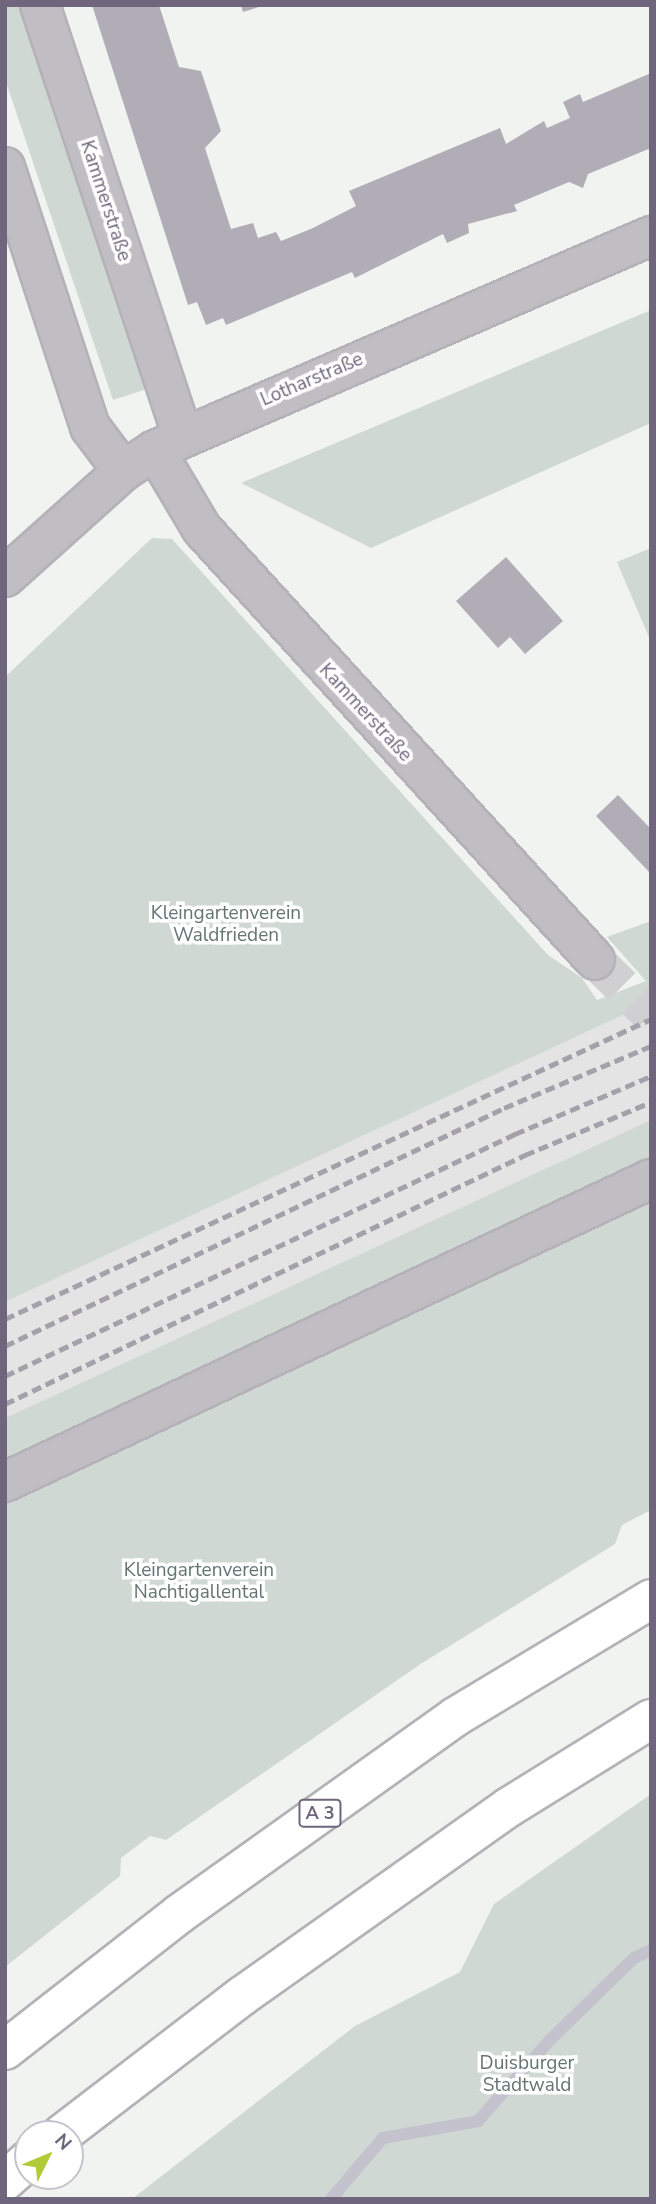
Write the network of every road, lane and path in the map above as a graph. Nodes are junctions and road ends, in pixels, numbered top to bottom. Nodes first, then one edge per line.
1 (40, 5) edge
2 (5, 167) edge
3 (651, 236) edge
4 (169, 443) junction
5 (123, 471) junction
6 (5, 577) edge
7 (595, 960) tunnel mouth
8 (651, 1179) edge
9 (5, 1482) edge
10 (651, 1599) edge
11 (651, 1719) edge
12 (5, 2050) edge
13 (81, 2120) edge

1 - 4 street, Kammerstraße
2 - 5 street
3 - 4 street, Lotharstraße
4 - 5 street, Lotharstraße
4 - 7 street, Kammerstraße
5 - 6 street, Lotharstraße
8 - 9 street
10 - 12 highway, A 3
11 - 13 highway

